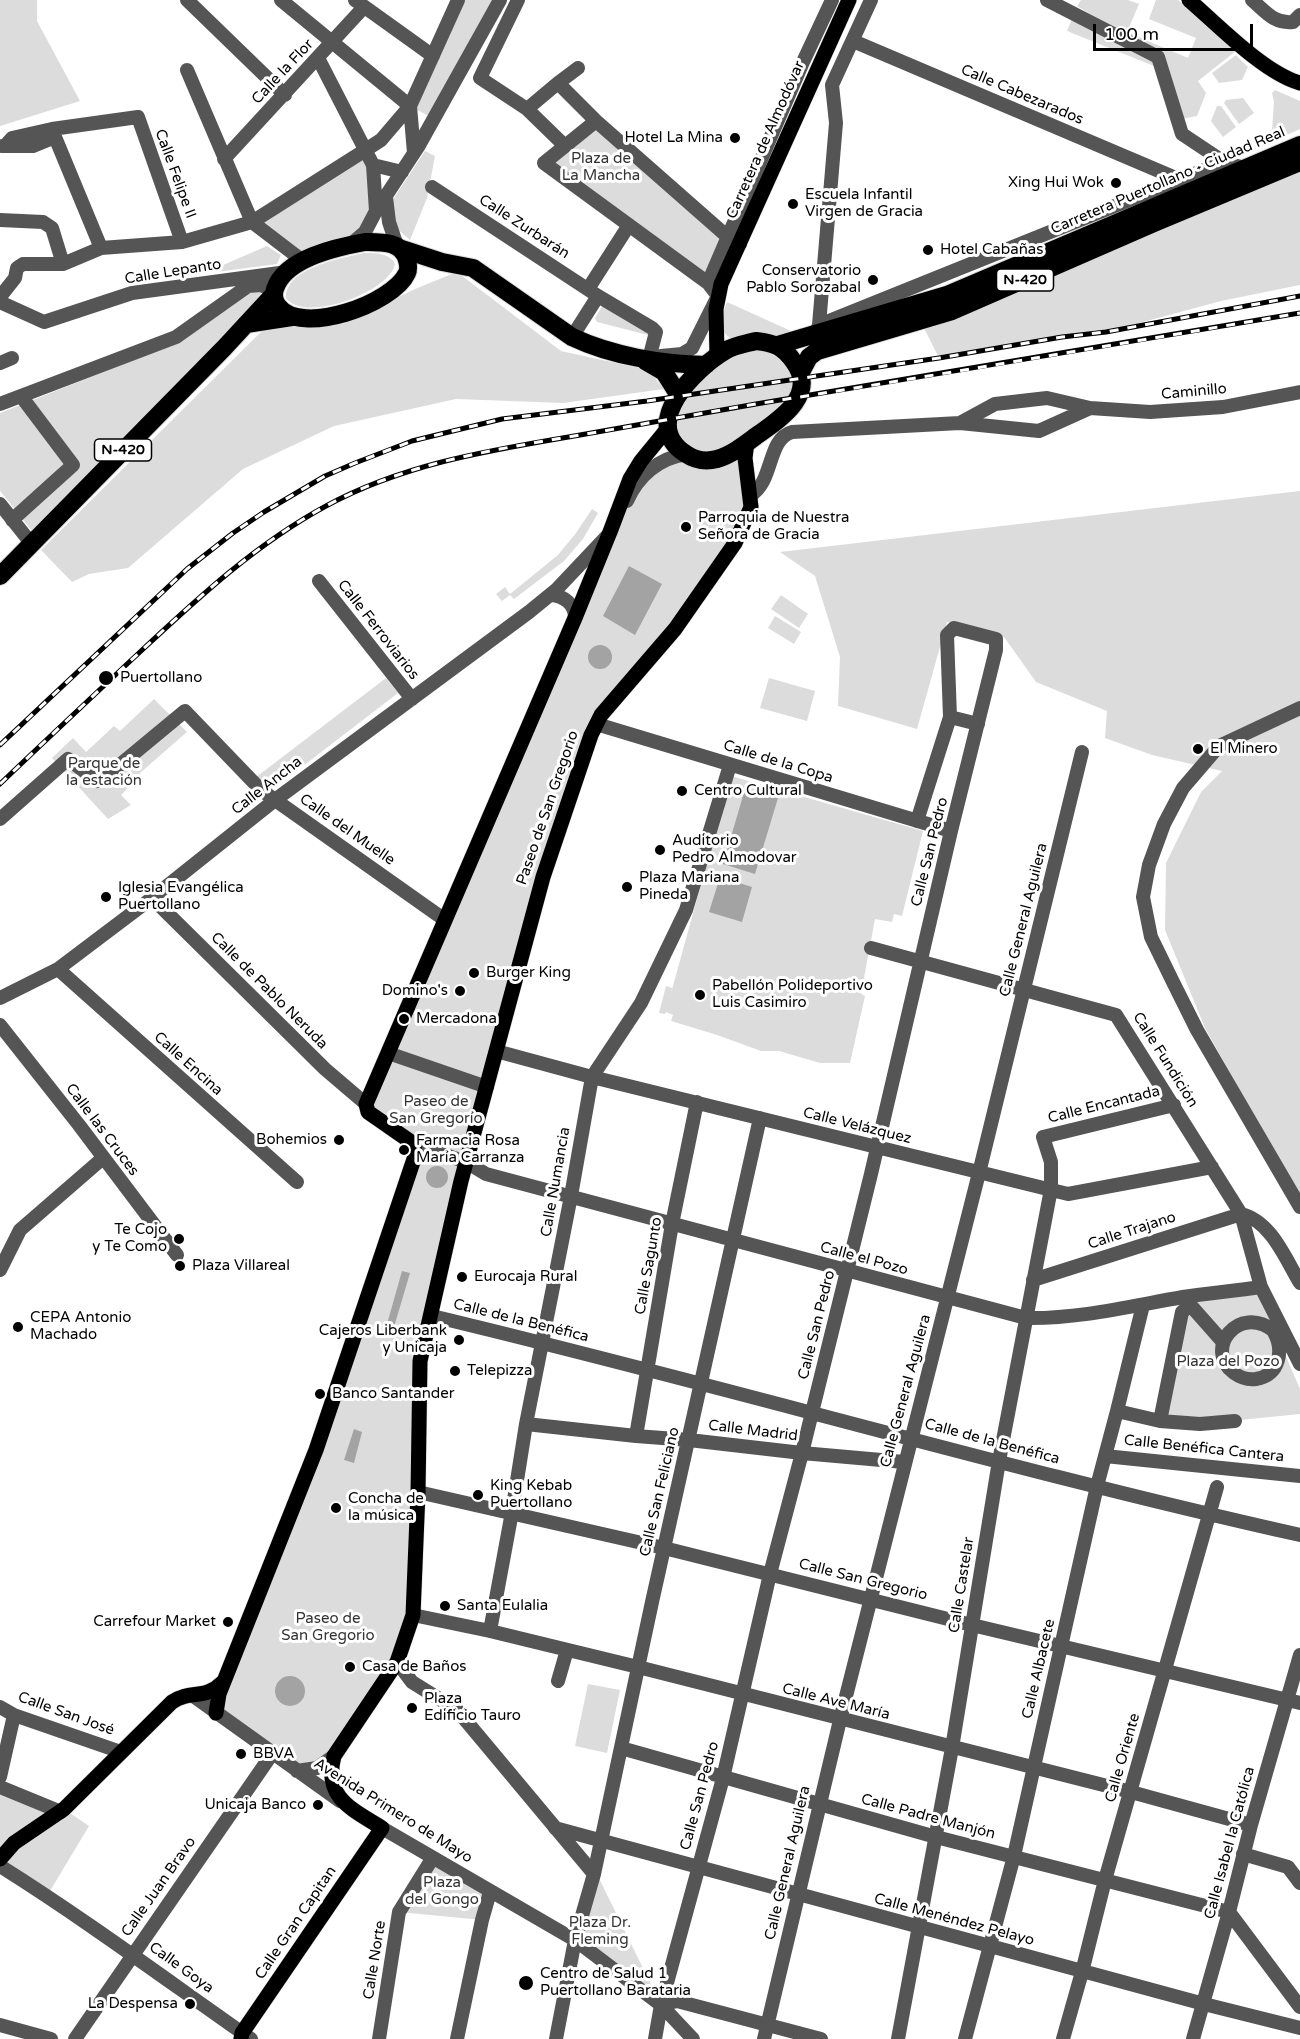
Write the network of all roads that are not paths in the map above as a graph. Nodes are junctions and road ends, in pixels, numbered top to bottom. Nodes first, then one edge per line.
1 (187, 0) edge
2 (281, 0) edge
3 (458, 0) edge
4 (500, 0) edge
5 (518, 0) edge
6 (832, 0) edge
7 (849, 0) edge
8 (872, 0) edge
9 (1047, 0) edge
10 (1189, 0) edge
11 (1252, 0) edge
12 (359, 4) edge
13 (1300, 15) edge
14 (832, 18) junction
15 (853, 41) junction
16 (332, 44) junction
17 (433, 56) junction
18 (318, 58) junction
19 (578, 68) dead end
20 (186, 70) dead end
21 (558, 83) junction
22 (1300, 83) edge
23 (285, 95) junction
24 (410, 106) junction
25 (527, 109) junction
26 (596, 121) junction
27 (1300, 145) edge
28 (2, 146) edge
29 (565, 146) junction
30 (364, 151) junction
31 (414, 153) junction
32 (224, 159) junction
33 (1224, 162) junction
34 (1300, 162) edge
35 (373, 165) junction
36 (1247, 169) junction
37 (402, 172) junction
38 (1178, 179) junction
39 (432, 187) dead end
40 (386, 197) junction
41 (376, 211) junction
42 (0, 220) edge
43 (252, 222) junction
44 (629, 225) junction
45 (734, 241) junction
46 (182, 242) junction
47 (351, 244) junction
48 (398, 247) junction
49 (101, 248) junction
50 (303, 261) junction
51 (442, 262) junction
52 (63, 264) junction
53 (287, 272) junction
54 (400, 282) junction
55 (708, 283) junction
56 (274, 292) junction
57 (593, 292) junction
58 (718, 296) junction
59 (0, 297) edge
60 (0, 302) edge
61 (292, 317) junction
62 (246, 324) junction
63 (817, 329) junction
64 (572, 337) junction
65 (778, 345) junction
66 (644, 356) junction
67 (712, 360) junction
68 (801, 372) junction
69 (1300, 392) edge
70 (678, 394) junction
71 (21, 396) junction
72 (1, 401) edge
73 (1090, 408) junction
74 (960, 423) junction
75 (668, 428) junction
76 (747, 442) junction
77 (686, 454) junction
78 (751, 495) junction
79 (0, 504) edge
80 (12, 520) junction
81 (610, 532) junction
82 (31, 543) junction
83 (595, 572) junction
84 (0, 576) edge
85 (319, 581) dead end
86 (554, 592) junction
87 (575, 618) junction
88 (411, 699) junction
89 (1300, 708) edge
90 (950, 717) junction
91 (978, 724) junction
92 (596, 725) junction
93 (1082, 752) dead end
94 (730, 765) junction
95 (275, 800) junction
96 (0, 819) edge
97 (917, 821) junction
98 (951, 831) junction
99 (152, 898) junction
100 (445, 920) junction
101 (871, 948) dead end
102 (920, 961) junction
103 (58, 969) junction
104 (1023, 990) junction
105 (0, 998) edge
106 (0, 1025) edge
107 (496, 1052) junction
108 (388, 1053) junction
109 (592, 1077) junction
110 (487, 1087) junction
111 (697, 1102) junction
112 (366, 1104) junction
113 (1174, 1105) junction
114 (760, 1118) junction
115 (1043, 1137) joint
116 (877, 1148) junction
117 (418, 1150) junction
118 (103, 1158) junction
119 (465, 1161) junction
120 (1212, 1167) junction
121 (979, 1173) junction
122 (297, 1182) dead end
123 (1050, 1190) junction
124 (571, 1196) junction
125 (1300, 1207) edge
126 (1241, 1214) junction
127 (672, 1224) junction
128 (732, 1240) junction
129 (177, 1255) dead end
130 (0, 1270) edge
131 (847, 1271) junction
132 (1033, 1280) junction
133 (1300, 1283) edge
134 (1261, 1287) junction
135 (947, 1298) junction
136 (1187, 1301) junction
137 (1143, 1305) junction
138 (432, 1316) junction
139 (1026, 1318) junction
140 (1280, 1336) junction
141 (541, 1342) junction
142 (1223, 1342) junction
143 (1300, 1364) edge
144 (647, 1371) junction
145 (701, 1384) junction
146 (1117, 1411) junction
147 (812, 1414) junction
148 (1160, 1421) junction
149 (1235, 1421) dead end
150 (526, 1424) junction
151 (636, 1436) junction
152 (910, 1438) junction
153 (689, 1440) junction
154 (802, 1453) junction
155 (1105, 1456) junction
156 (999, 1461) junction
157 (904, 1462) junction
158 (1300, 1476) edge
159 (1097, 1486) junction
160 (1217, 1487) dead end
161 (418, 1492) junction
162 (512, 1512) junction
163 (1209, 1515) junction
164 (1300, 1535) edge
165 (664, 1548) junction
166 (770, 1574) junction
167 (870, 1599) junction
168 (413, 1615) junction
169 (972, 1625) junction
170 (490, 1631) junction
171 (1062, 1646) junction
172 (567, 1650) junction
173 (1300, 1656) edge
174 (397, 1662) junction
175 (638, 1667) junction
176 (1164, 1671) junction
177 (225, 1680) junction
178 (558, 1681) dead end
179 (199, 1695) junction
180 (743, 1695) junction
181 (1294, 1701) edge
182 (0, 1707) edge
183 (216, 1713) junction
184 (14, 1715) junction
185 (840, 1720) junction
186 (621, 1748) junction
187 (952, 1748) junction
188 (121, 1752) junction
189 (272, 1754) junction
190 (334, 1756) junction
191 (1033, 1768) junction
192 (297, 1771) junction
193 (0, 1777) edge
194 (723, 1778) junction
195 (0, 1787) edge
196 (1131, 1792) junction
197 (340, 1801) junction
198 (819, 1804) junction
199 (61, 1812) junction
200 (1251, 1825) junction
201 (382, 1828) junction
202 (555, 1828) junction
203 (936, 1837) junction
204 (601, 1839) junction
205 (1243, 1854) junction
206 (1014, 1856) junction
207 (1300, 1857) edge
208 (0, 1859) edge
209 (432, 1859) junction
210 (0, 1866) edge
211 (699, 1867) junction
212 (1288, 1867) junction
213 (594, 1874) junction
214 (1105, 1880) junction
215 (1300, 1883) edge
216 (490, 1892) junction
217 (798, 1895) junction
218 (1229, 1912) junction
219 (919, 1928) junction
220 (575, 1940) junction
221 (989, 1947) junction
222 (132, 1954) junction
223 (1082, 1972) junction
224 (1204, 2004) junction
225 (661, 2005) junction
226 (1300, 2007) edge
227 (0, 2025) edge
228 (767, 2025) junction
229 (1300, 2028) edge
230 (245, 2037) edge
231 (51, 2039) edge
232 (75, 2039) edge
233 (379, 2039) edge
234 (457, 2039) edge
235 (556, 2039) edge
236 (655, 2039) edge
237 (693, 2039) edge
238 (764, 2039) edge
239 (821, 2039) edge
240 (898, 2039) edge
241 (966, 2039) edge
242 (1063, 2039) edge
243 (1193, 2039) edge

1 - 23 street
2 - 16 street
3 - 17 street
4 - 31 street
5 - 25 street
6 - 14 street, Carretera de Almodóvar
7 - 14 main road, Carretera de Almodóvar
8 - 15 street
9 - 33 street
10 - 22 main road
11 - 13 street
12 - 16 street, Calle la Flor
12 - 17 street
14 - 45 main road, Carretera de Almodóvar
15 - 38 street, Calle Cabezarados
15 - 63 street
16 - 18 street, Calle la Flor
16 - 24 street
17 - 24 street
18 - 23 street, Calle la Flor
18 - 30 street
19 - 21 street
20 - 32 street
21 - 25 street
21 - 26 street
23 - 32 street, Calle la Flor
24 - 30 street
24 - 31 street
25 - 29 street
26 - 29 street
26 - 45 street
27 - 36 highway, Carretera Puertollano - Ciudad Real / N-420
28 - 46 street, Calle Felipe II
28 - 49 street
29 - 44 street
30 - 35 street
30 - 43 street
31 - 37 street
32 - 43 street
33 - 36 street
33 - 38 street
34 - 68 highway, N-420
35 - 37 street
35 - 41 street
36 - 63 highway, Carretera Puertollano - Ciudad Real / N-420
37 - 40 street
38 - 63 street
39 - 57 street, Calle Zurbarán
40 - 41 street
40 - 48 street
41 - 47 street
42 - 52 street
43 - 46 street
43 - 50 street
44 - 55 street
44 - 57 street
45 - 55 street
45 - 58 main road, Carretera de Almodóvar
46 - 49 street
47 - 48 highway
47 - 50 highway
48 - 51 highway
48 - 54 highway
49 - 52 street
50 - 53 highway
51 - 54 highway
51 - 64 highway
52 - 59 street
53 - 56 highway
53 - 60 street, Calle Lepanto
54 - 61 highway
55 - 58 street
56 - 61 highway
56 - 62 highway, N-420
56 - 71 street
57 - 64 street
57 - 66 street, Calle Zurbarán
58 - 66 street, Carretera de Almodóvar
58 - 67 main road, Carretera de Almodóvar
61 - 62 highway
62 - 82 highway, N-420
63 - 65 highway, Carretera Puertollano - Ciudad Real / N-420
64 - 66 highway
65 - 67 highway, N-420
65 - 68 highway
66 - 67 highway
66 - 70 highway
67 - 70 highway, N-420
68 - 76 highway, N-420
69 - 73 street, Caminillo
70 - 75 highway, N-420
71 - 72 street
71 - 80 street
73 - 74 street, Caminillo
73 - 74 street, Caminillo
74 - 78 street, Caminillo
75 - 77 highway
75 - 81 main road
76 - 77 highway, N-420
76 - 78 main road, Paseo de San Gregorio
77 - 83 street
78 - 92 main road, Paseo de San Gregorio
79 - 80 street
80 - 82 street
81 - 83 main road
81 - 86 street, Calle Ancha
82 - 84 highway, N-420
83 - 86 street, Calle Ancha
83 - 87 main road
85 - 88 street, Calle Ferroviarios
86 - 87 street
86 - 88 street, Calle Ancha
87 - 100 main road
88 - 95 street, Calle Ancha
89 - 125 street
90 - 91 street
90 - 91 street, Calle San Pedro
90 - 97 street
91 - 98 street, Calle San Pedro
92 - 94 street, Calle de la Copa
92 - 107 main road, Paseo de San Gregorio
93 - 104 street, Calle General Aguilera
94 - 97 street, Calle de la Copa
94 - 109 street, Calle Numancia
95 - 96 street, Calle del Muelle
95 - 99 street, Calle Ancha
95 - 100 street, Calle del Muelle
97 - 98 street, Calle de la Copa
98 - 102 street, Calle San Pedro
99 - 103 street, Calle Ancha
99 - 112 street, Calle de Pablo Neruda
100 - 108 main road
101 - 102 street, Calle Fundición
102 - 104 street, Calle Fundición
102 - 116 street, Calle San Pedro
103 - 105 street, Calle Ancha
103 - 122 street, Calle Encina
104 - 113 street, Calle Fundición
104 - 121 street, Calle General Aguilera
106 - 118 street, Calle las Cruces
107 - 109 street, Calle Velázquez
107 - 110 main road, Paseo de San Gregorio
108 - 110 street
108 - 112 main road
109 - 111 street, Calle Velázquez
109 - 124 street, Calle Numancia
110 - 119 main road, Paseo de San Gregorio
111 - 114 street, Calle Velázquez
111 - 127 street, Calle Sagunto
112 - 117 main road
113 - 115 street, Calle Encantada
113 - 120 street, Calle Fundición
114 - 116 street, Calle Velázquez
114 - 128 street, Calle San Feliciano
115 - 123 street, Calle Castelar
116 - 121 street, Calle Velázquez
116 - 131 street, Calle San Pedro
117 - 119 street
117 - 177 main road
118 - 129 street, Calle las Cruces
118 - 130 street
119 - 124 street, Calle el Pozo
119 - 138 main road, Paseo de San Gregorio
120 - 123 street, Calle Velázquez
120 - 126 street, Calle Fundición
121 - 123 street, Calle Velázquez
121 - 135 street, Calle General Aguilera
123 - 132 street, Calle Castelar
124 - 127 street, Calle el Pozo
124 - 141 street, Calle Numancia
126 - 132 street, Calle Trajano
126 - 133 street
126 - 134 street, Calle Fundición
127 - 128 street, Calle el Pozo
127 - 144 street, Calle Sagunto
128 - 131 street, Calle el Pozo
128 - 145 street, Calle San Feliciano
131 - 135 street, Calle el Pozo
131 - 147 street, Calle San Pedro
132 - 139 street, Calle Castelar
134 - 136 street, Calle el Pozo
134 - 140 street, Calle Fundición
135 - 139 street, Calle el Pozo
135 - 152 street, Calle General Aguilera
136 - 137 street, Calle el Pozo
136 - 142 street
136 - 148 street
137 - 139 street, Calle el Pozo
137 - 146 street, Calle Albacete
138 - 141 street, Calle de la Benéfica
138 - 161 main road, Paseo de San Gregorio
139 - 156 street, Calle Castelar
140 - 142 street
140 - 142 street
140 - 143 street, Calle Fundición
141 - 144 street, Calle de la Benéfica
141 - 150 street, Calle Numancia
144 - 145 street, Calle de la Benéfica
144 - 151 street, Calle Sagunto
145 - 147 street, Calle de la Benéfica
145 - 153 street, Calle San Feliciano
146 - 148 street
146 - 155 street, Calle Albacete
147 - 152 street, Calle de la Benéfica
147 - 154 street, Calle San Pedro
148 - 149 street
150 - 151 street, Calle Madrid
150 - 162 street, Calle Numancia
151 - 153 street, Calle Madrid
152 - 156 street, Calle de la Benéfica
152 - 157 street, Calle General Aguilera
153 - 154 street, Calle Madrid
153 - 165 street, Calle San Feliciano
154 - 157 street, Calle Madrid
154 - 166 street, Calle San Pedro
155 - 158 street, Calle Benéfica Cantera
155 - 159 street, Calle Albacete
156 - 159 street, Calle de la Benéfica
156 - 169 street, Calle Castelar
157 - 167 street, Calle General Aguilera
159 - 163 street, Calle de la Benéfica
159 - 171 street, Calle Albacete
160 - 163 street, Calle Oriente
161 - 162 street, Calle San Gregorio
161 - 168 main road, Paseo de San Gregorio
162 - 165 street, Calle San Gregorio
162 - 170 street, Calle Numancia
163 - 164 street, Calle de la Benéfica
163 - 176 street, Calle Oriente
165 - 166 street, Calle San Gregorio
165 - 175 street, Calle San Feliciano
166 - 167 street, Calle San Gregorio
166 - 180 street, Calle San Pedro
167 - 169 street, Calle San Gregorio
167 - 185 street, Calle General Aguilera
168 - 170 street, Calle Ave María
168 - 174 main road, Paseo de San Gregorio
169 - 171 street, Calle San Gregorio
169 - 187 street, Calle Castelar
170 - 172 street, Calle Ave María
171 - 176 street, Calle San Gregorio
171 - 191 street, Calle Albacete
172 - 175 street, Calle Ave María
172 - 178 street
173 - 181 street, Calle Isabel la Católica
174 - 190 main road, Paseo de San Gregorio
174 - 202 street
175 - 180 street, Calle Ave María
175 - 186 street, Calle San Feliciano
176 - 181 street, Calle San Gregorio
176 - 196 street, Calle Oriente
177 - 179 main road
177 - 183 main road
179 - 183 street, Avenida Primero de Mayo
179 - 188 main road
180 - 185 street, Calle Ave María
180 - 194 street, Calle San Pedro
181 - 200 street, Calle Isabel la Católica
182 - 184 street, Calle San José
183 - 189 street, Avenida Primero de Mayo
184 - 188 street, Calle San José
184 - 193 street
185 - 187 street, Calle Ave María
185 - 198 street, Calle General Aguilera
186 - 194 street, Calle Padre Manjón
186 - 204 street, Calle San Feliciano
187 - 191 street, Calle Ave María
187 - 203 street, Calle Castelar
188 - 199 main road
189 - 192 street, Avenida Primero de Mayo
189 - 222 street, Calle Juan Bravo
190 - 192 street, Paseo de San Gregorio
190 - 197 main road
191 - 196 street, Calle Ave María
191 - 206 street, Calle Albacete
192 - 197 street, Avenida Primero de Mayo
194 - 198 street, Calle Padre Manjón
194 - 211 street, Calle San Pedro
195 - 199 street
196 - 200 street, Calle Ave María
196 - 214 street, Calle Oriente
197 - 201 main road, Avenida Primero de Mayo
198 - 203 street, Calle Padre Manjón
198 - 217 street, Calle General Aguilera
199 - 208 main road
200 - 205 street, Calle Isabel la Católica
201 - 209 street, Avenida Primero de Mayo
201 - 230 main road, Calle Gran Capitan
202 - 204 street, Calle Menéndez Pelayo
202 - 213 street
203 - 206 street, Calle Padre Manjón
203 - 219 street, Calle Castelar
204 - 211 street, Calle Menéndez Pelayo
204 - 213 street, Calle San Feliciano
205 - 212 street
205 - 218 street, Calle Isabel la Católica
206 - 214 street, Calle Padre Manjón
206 - 221 street, Calle Albacete
207 - 212 street
209 - 216 street, Avenida Primero de Mayo
209 - 233 street, Calle Norte
210 - 222 street, Calle Goya
211 - 217 street, Calle Menéndez Pelayo
211 - 225 street, Calle San Pedro
212 - 215 street
213 - 220 street
214 - 218 street, Calle Padre Manjón
214 - 223 street, Calle Oriente
216 - 220 street, Avenida Primero de Mayo
216 - 234 street
217 - 219 street, Calle Menéndez Pelayo
217 - 228 street, Calle General Aguilera
218 - 224 street, Calle Isabel la Católica
218 - 226 street
219 - 221 street, Calle Menéndez Pelayo
219 - 240 street, Calle Castelar
220 - 225 street, Avenida Primero de Mayo
220 - 235 street
221 - 223 street, Calle Menéndez Pelayo
221 - 241 street, Calle Albacete
222 - 230 street, Calle Goya
222 - 232 street, Calle Juan Bravo
223 - 224 street, Calle Menéndez Pelayo
223 - 242 street, Calle Oriente
224 - 229 street, Calle Menéndez Pelayo
224 - 243 street, Calle Isabel la Católica
225 - 228 street
225 - 236 street, Calle San Pedro
225 - 237 street, Avenida Primero de Mayo
227 - 231 street
228 - 238 street, Calle General Aguilera
228 - 239 street

